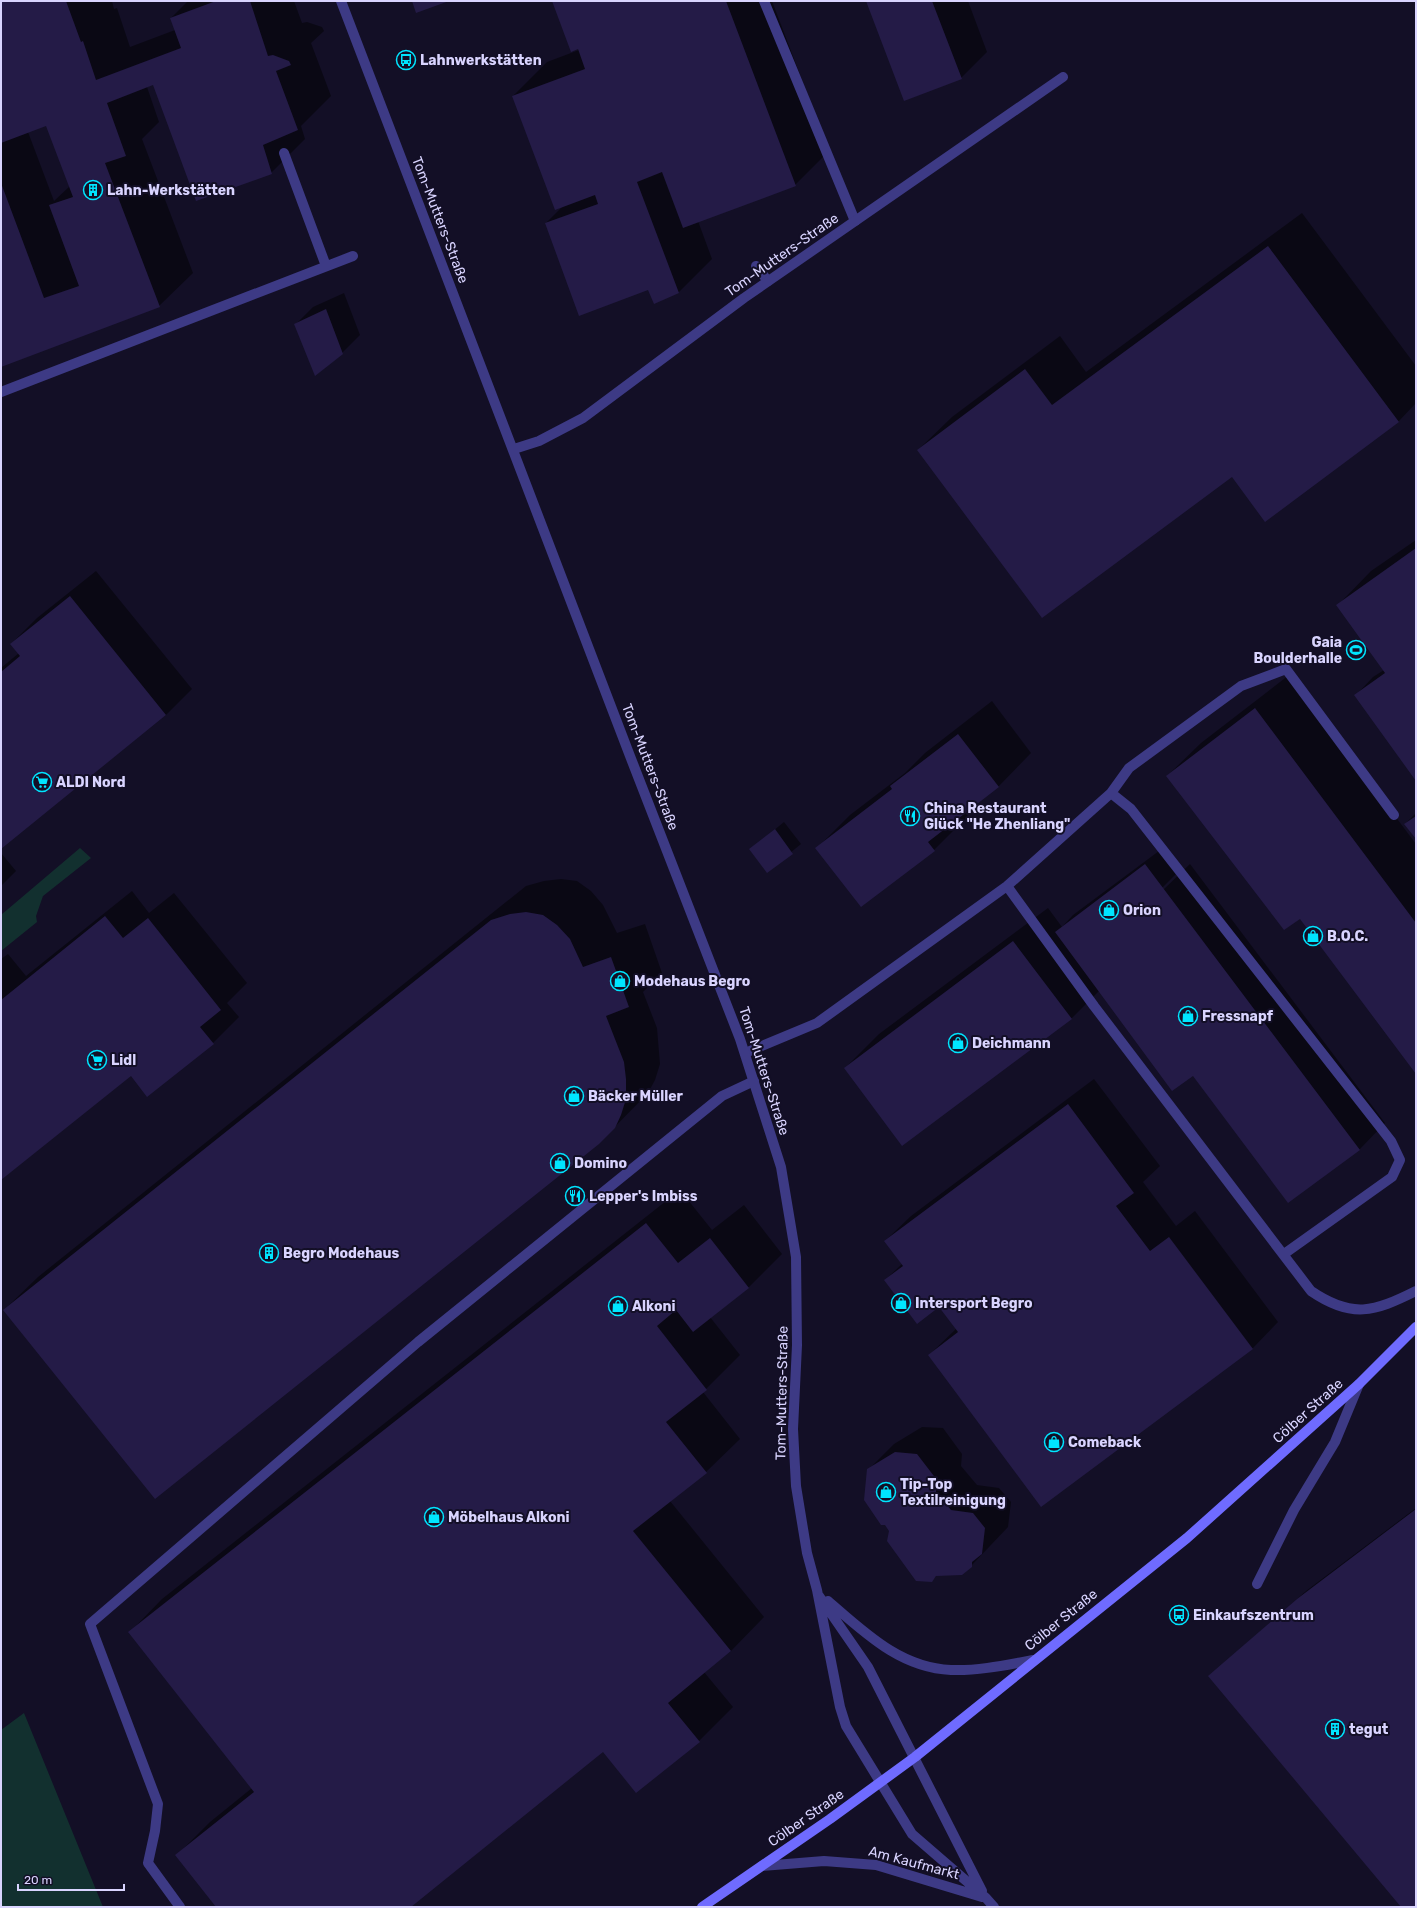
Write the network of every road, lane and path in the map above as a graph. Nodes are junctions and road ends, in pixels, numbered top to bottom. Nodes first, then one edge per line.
1 (341, 1) edge
2 (764, 1) edge
3 (1063, 77) dead end
4 (284, 153) dead end
5 (855, 221) junction
6 (353, 256) dead end
7 (326, 266) junction
8 (756, 266) dead end
9 (768, 281) junction
10 (1, 392) edge
11 (514, 450) junction
12 (1111, 793) junction
13 (1394, 815) dead end
14 (1008, 886) junction
15 (745, 1053) junction
16 (754, 1080) junction
17 (1284, 1254) junction
18 (1416, 1291) edge
19 (1416, 1327) edge
20 (1359, 1384) junction
21 (1257, 1584) dead end
22 (817, 1592) junction
23 (1033, 1660) junction
24 (915, 1756) junction
25 (880, 1782) junction
26 (762, 1866) junction
27 (986, 1898) junction
28 (180, 1907) edge
29 (702, 1907) edge
30 (994, 1907) edge

1 - 11 street, Tom-Mutters-Straße
2 - 5 street
3 - 5 street, Tom-Mutters-Straße
4 - 7 street
5 - 9 street, Tom-Mutters-Straße
6 - 7 street
7 - 10 street
8 - 9 street
9 - 11 street, Tom-Mutters-Straße
11 - 15 street, Tom-Mutters-Straße
12 - 13 street
12 - 14 street
12 - 17 street
14 - 15 street
14 - 17 street
15 - 16 street, Tom-Mutters-Straße
16 - 22 street, Tom-Mutters-Straße
16 - 28 street
17 - 18 street
19 - 20 street, Cölber Straße
20 - 21 street
20 - 23 street, Cölber Straße
22 - 23 street
22 - 24 street, Tom-Mutters-Straße
22 - 25 street, Tom-Mutters-Straße
23 - 24 street, Cölber Straße
24 - 25 street, Cölber Straße
24 - 27 street, Am Kaufmarkt
25 - 26 street, Cölber Straße
25 - 27 street, Am Kaufmarkt
26 - 27 street, Am Kaufmarkt
26 - 29 street, Cölber Straße
27 - 30 street, Am Kaufmarkt

